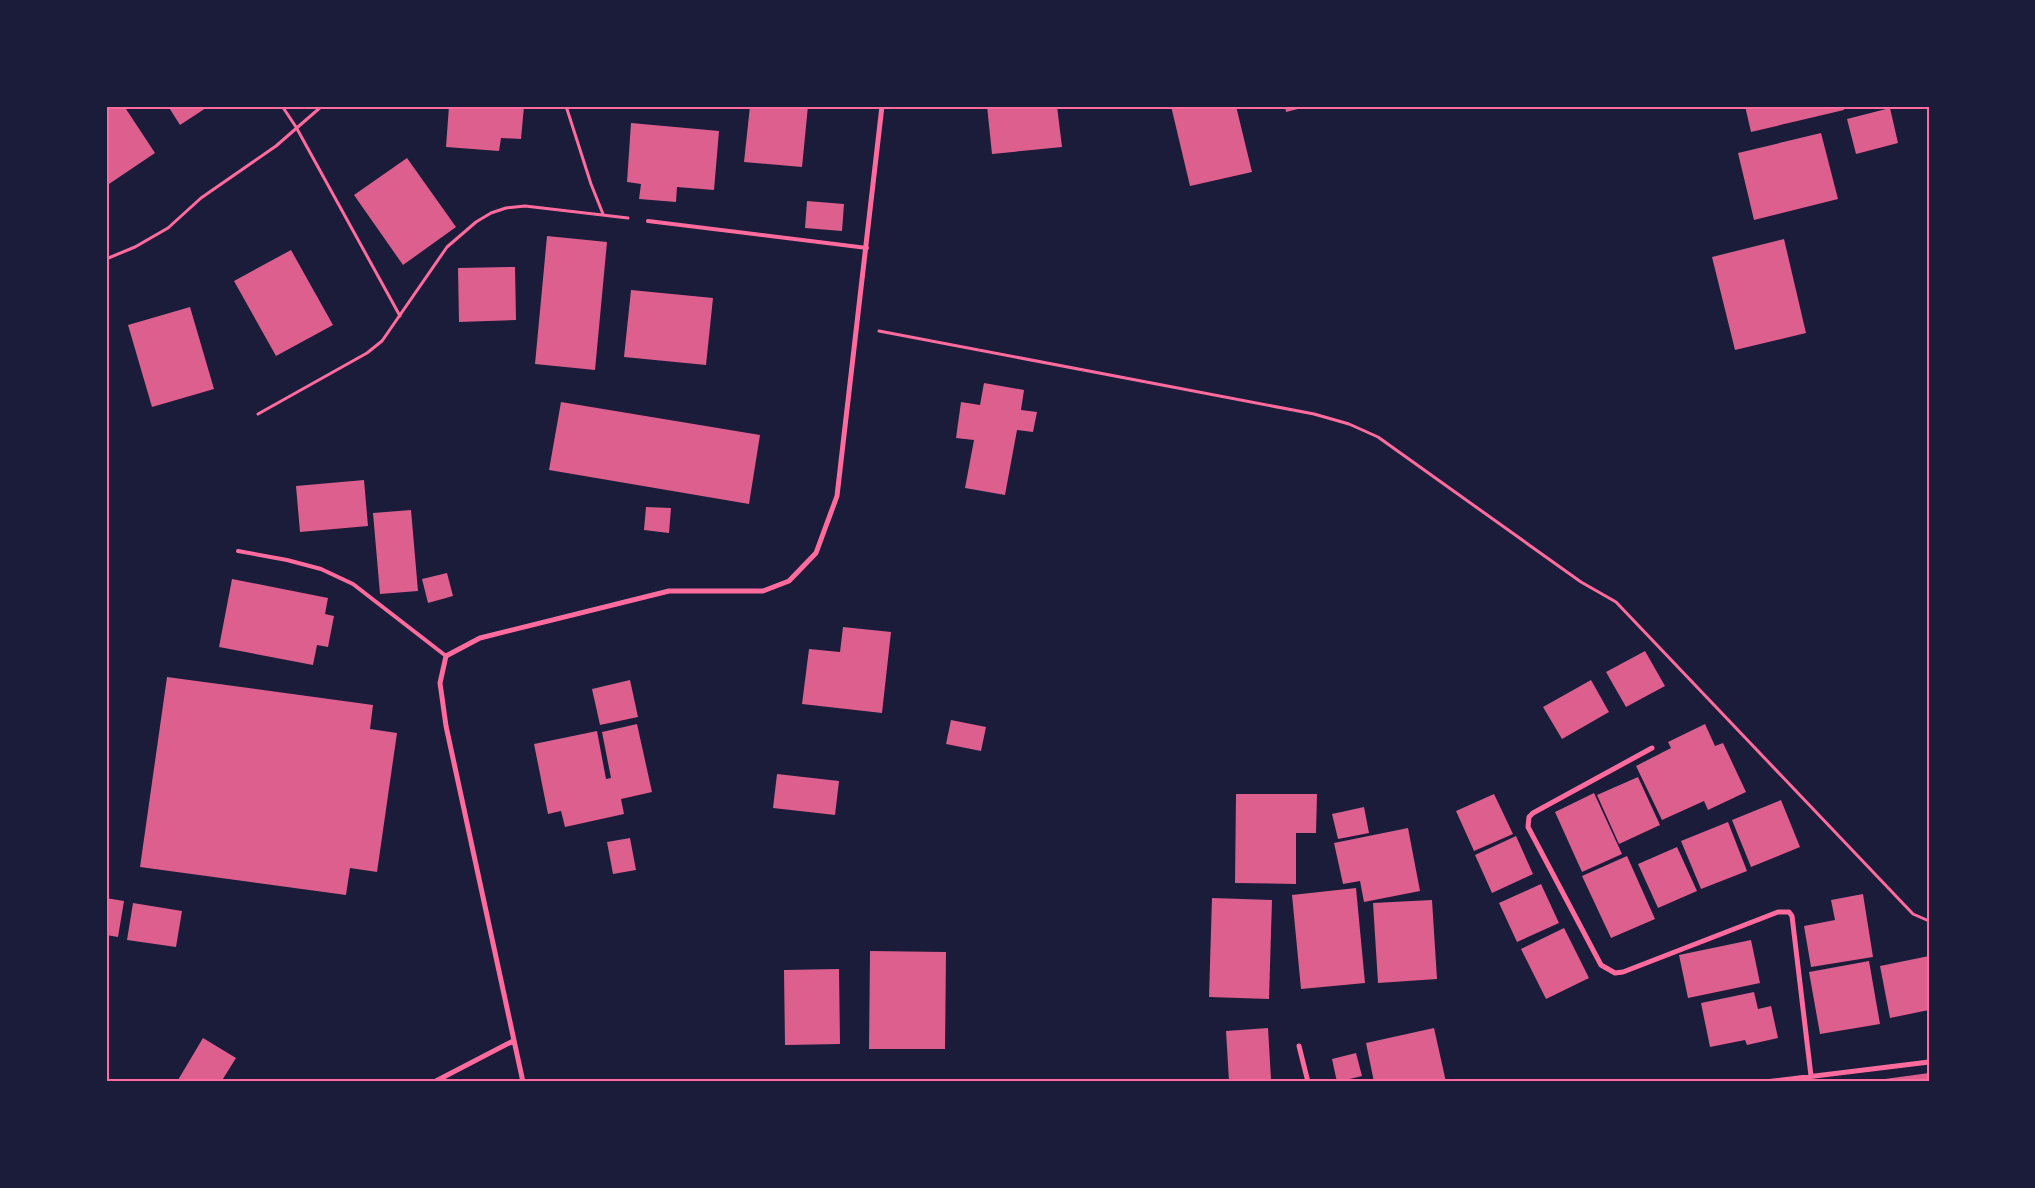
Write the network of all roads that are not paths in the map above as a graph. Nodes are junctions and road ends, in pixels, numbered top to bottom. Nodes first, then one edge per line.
1 (882, 106) edge
2 (648, 221) road end
3 (867, 248) junction
4 (238, 551) dead end
5 (446, 656) junction
6 (1652, 748) dead end
7 (513, 1041) junction
8 (1299, 1046) dead end
9 (1929, 1062) edge
10 (1811, 1076) junction
11 (434, 1082) edge
12 (523, 1082) edge
13 (1308, 1082) edge
14 (1765, 1082) edge

1 - 3 street
2 - 3 lane
3 - 5 street
4 - 5 lane
5 - 7 street
6 - 10 street
7 - 11 street
7 - 12 street
8 - 13 street
9 - 10 street
10 - 14 street

